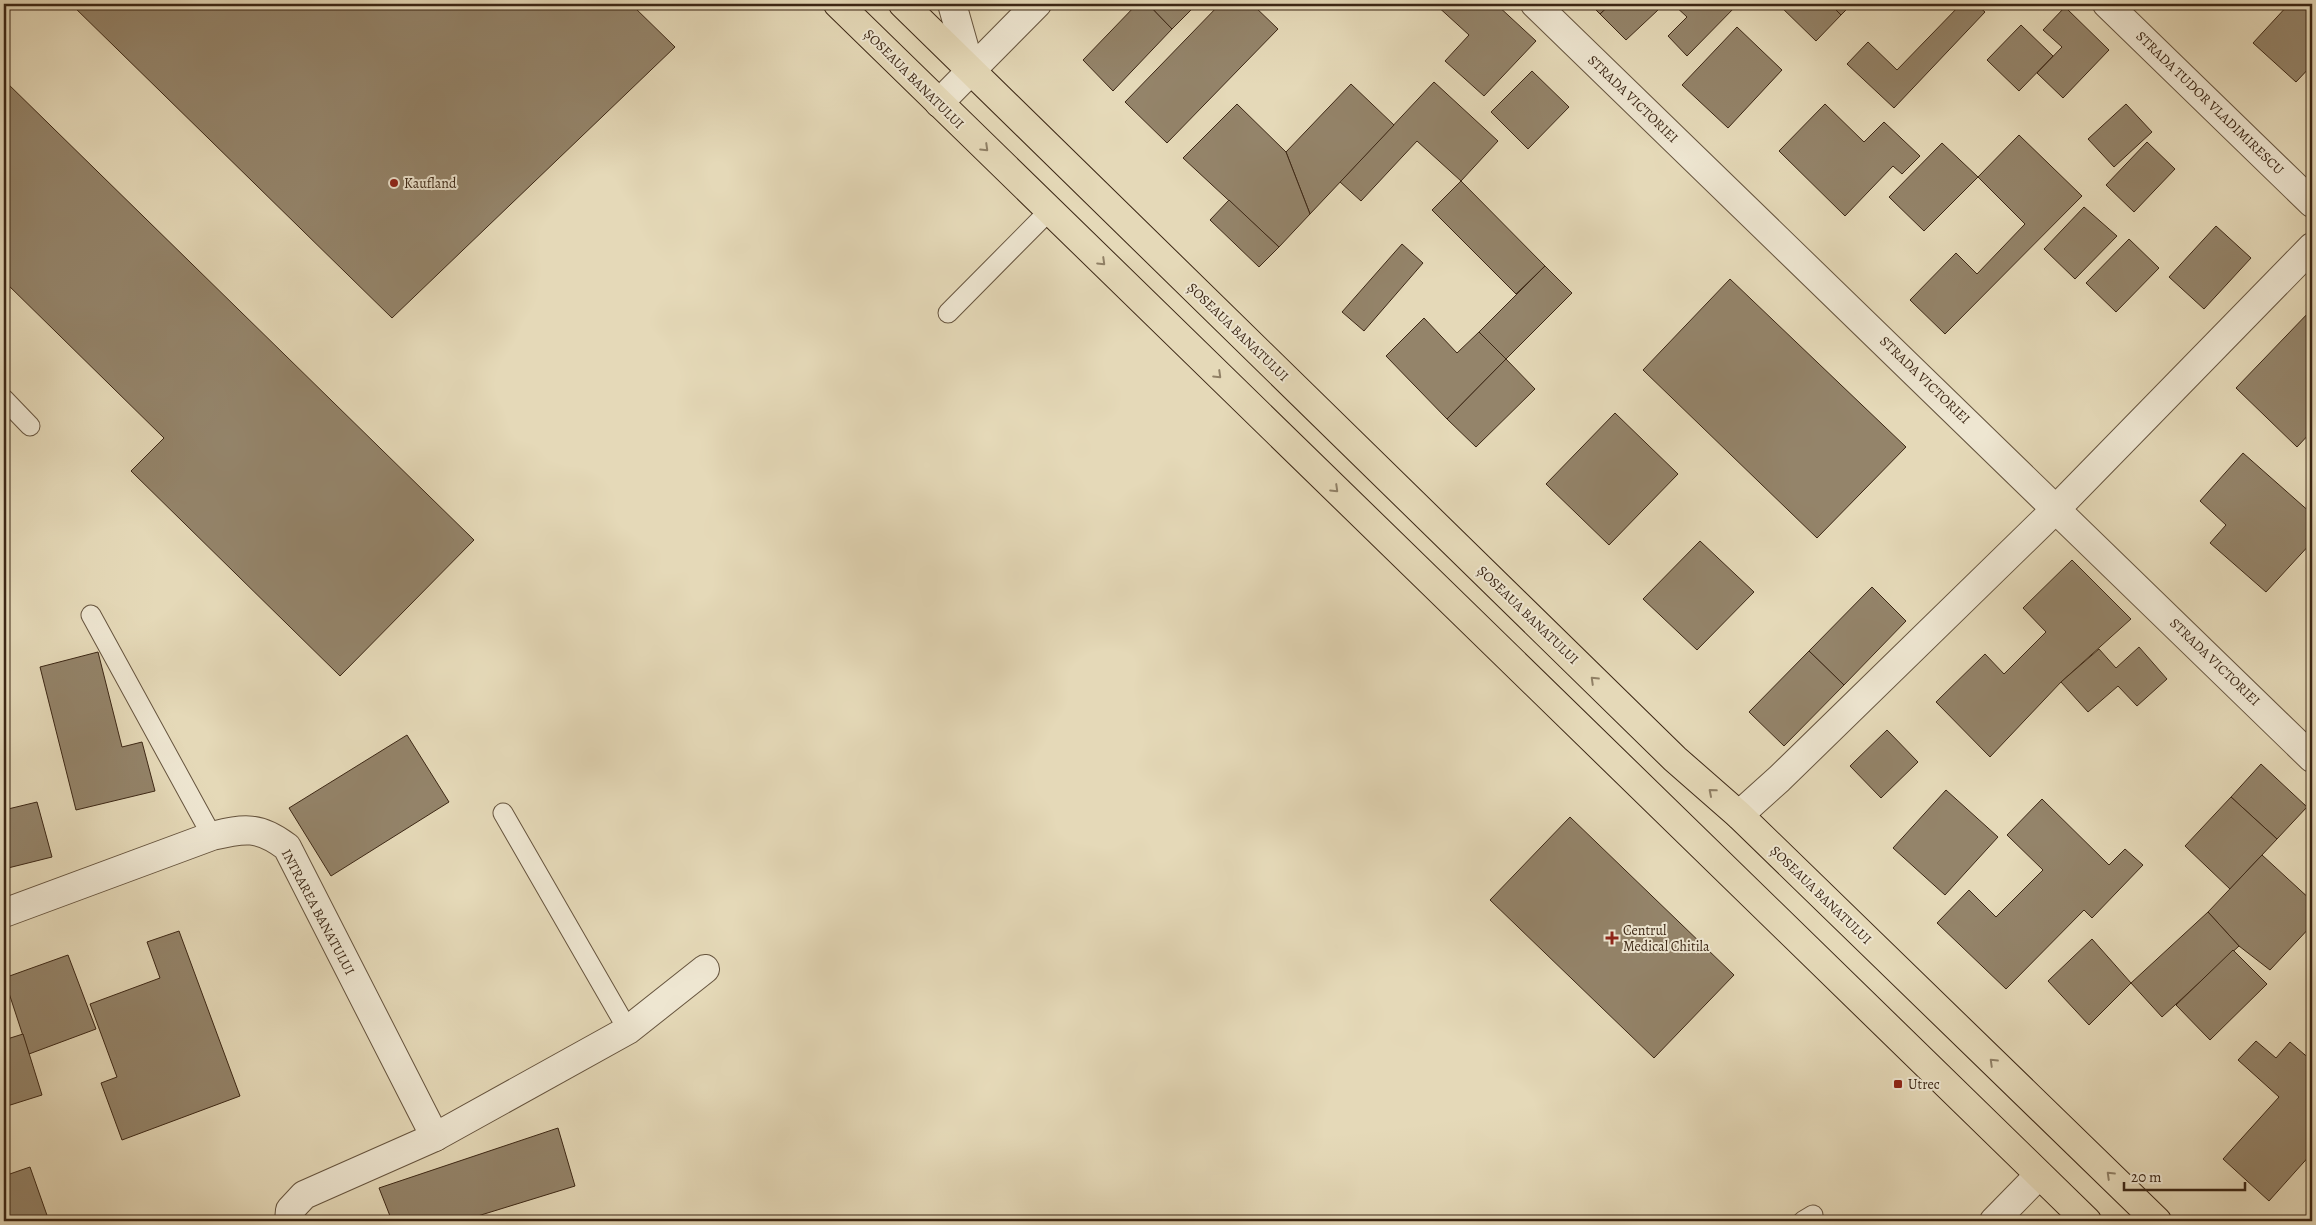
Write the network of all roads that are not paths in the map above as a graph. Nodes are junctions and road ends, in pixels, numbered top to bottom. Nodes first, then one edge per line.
1 (838, 4) edge
2 (903, 4) edge
3 (952, 4) edge
4 (1037, 4) edge
5 (1535, 4) edge
6 (2107, 4) edge
7 (971, 71) junction
8 (939, 104) junction
9 (2312, 202) edge
10 (1050, 211) junction
11 (2312, 247) edge
12 (948, 313) dead end
13 (4, 399) edge
14 (30, 426) dead end
15 (2057, 508) junction
16 (91, 615) dead end
17 (2312, 758) edge
18 (503, 813) dead end
19 (1739, 815) junction
20 (212, 836) junction
21 (4, 913) edge
22 (705, 969) dead end
23 (628, 1030) junction
24 (435, 1137) junction
25 (2039, 1175) junction
26 (289, 1221) edge
27 (1994, 1221) edge
28 (2087, 1221) edge
29 (2157, 1221) edge

1 - 8 main road, ȘOSEAUA BANATULUI
2 - 7 main road, ȘOSEAUA BANATULUI
3 - 7 street
4 - 7 street
5 - 15 street, STRADA VICTORIEI
6 - 9 street, STRADA TUDOR VLADIMIRESCU
7 - 8 street
19 -> 7 main road, ȘOSEAUA BANATULUI
8 -> 10 main road, ȘOSEAUA BANATULUI
10 - 12 lane
10 -> 25 main road, ȘOSEAUA BANATULUI
11 - 15 street
13 - 14 lane
15 - 17 street, STRADA VICTORIEI
15 - 19 street
16 - 20 lane
18 - 23 lane
29 -> 19 main road, ȘOSEAUA BANATULUI
20 - 21 street, INTRAREA BANATULUI
20 - 24 street, INTRAREA BANATULUI
22 - 23 street
23 - 24 street
24 - 26 street
25 - 27 street
25 - 28 main road, ȘOSEAUA BANATULUI

